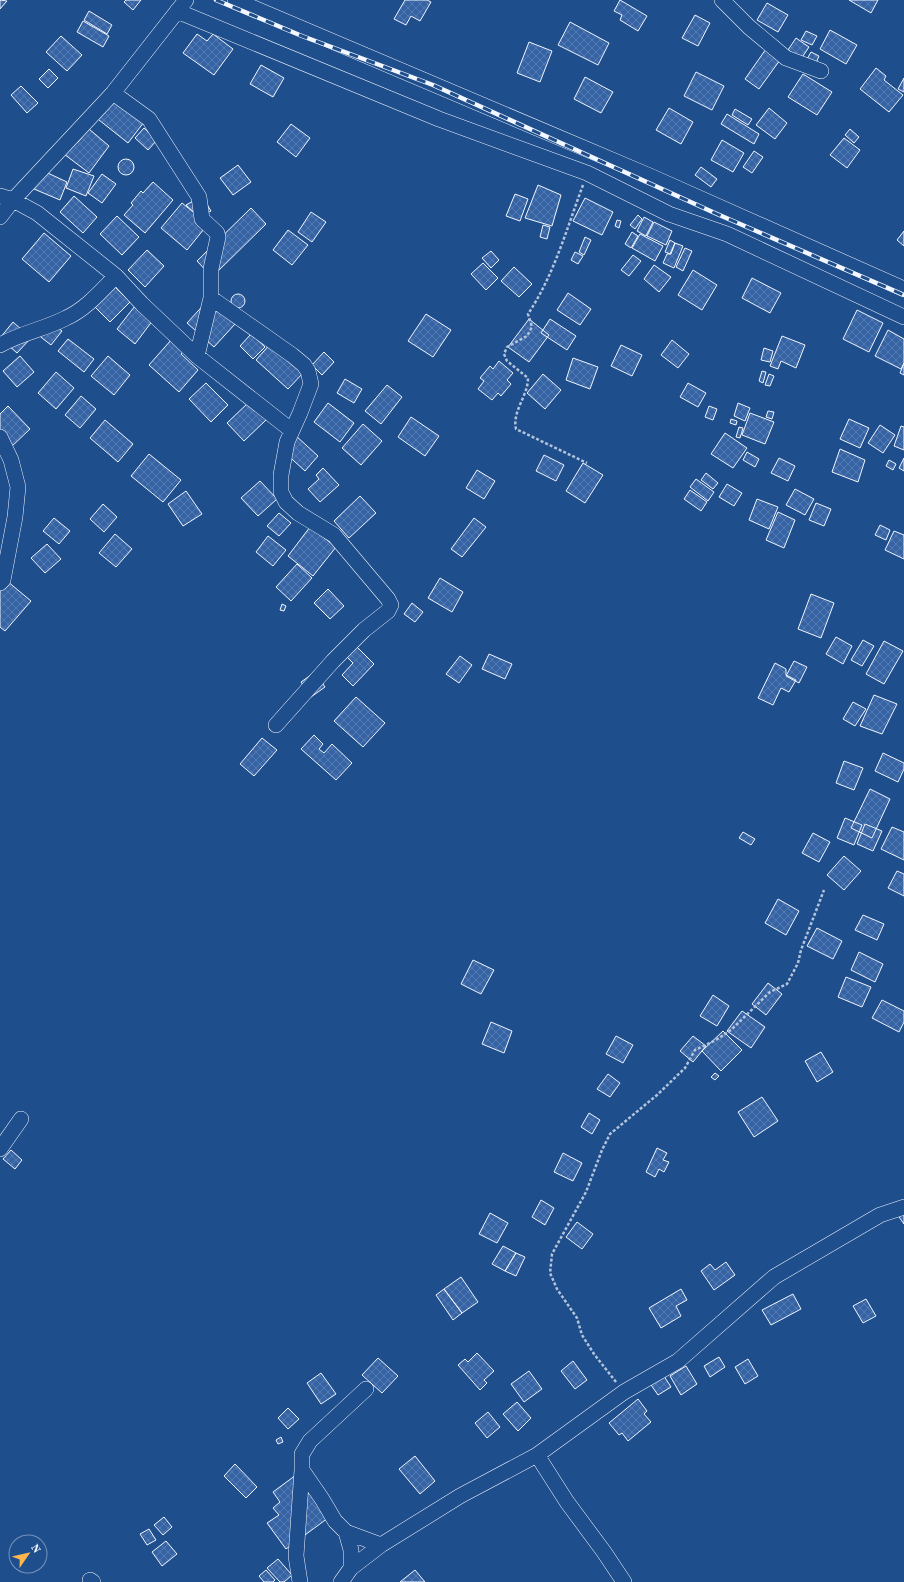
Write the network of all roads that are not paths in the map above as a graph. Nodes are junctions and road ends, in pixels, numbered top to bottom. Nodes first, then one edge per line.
1 (235, 0) edge
2 (722, 0) edge
3 (181, 6) edge
4 (821, 70) dead end
5 (113, 93) junction
6 (6, 198) edge
7 (0, 217) edge
8 (116, 276) junction
9 (904, 289) edge
10 (211, 298) junction
11 (904, 317) edge
12 (0, 345) edge
13 (197, 356) junction
14 (292, 430) junction
15 (0, 437) edge
16 (0, 583) edge
17 (276, 725) dead end
18 (21, 1119) dead end
19 (0, 1149) edge
20 (904, 1207) edge
21 (366, 1389) dead end
22 (537, 1455) junction
23 (302, 1470) junction
24 (346, 1532) junction
25 (381, 1545) junction
26 (351, 1568) junction
27 (300, 1582) edge
28 (341, 1582) edge
29 (624, 1582) edge

1 - 9 street
2 - 4 street
3 - 5 street
3 - 11 street
5 - 6 street
5 - 10 street
6 - 7 street
6 - 8 street
8 - 12 street
8 - 13 street
10 - 13 street
10 - 14 street
13 - 14 street
14 - 17 street
15 - 16 street
18 - 19 street
20 - 22 street
21 - 23 street
22 - 25 street
22 - 29 street
23 - 24 street
23 - 27 street
24 - 25 street
24 - 26 street
25 - 26 street
26 - 28 street

